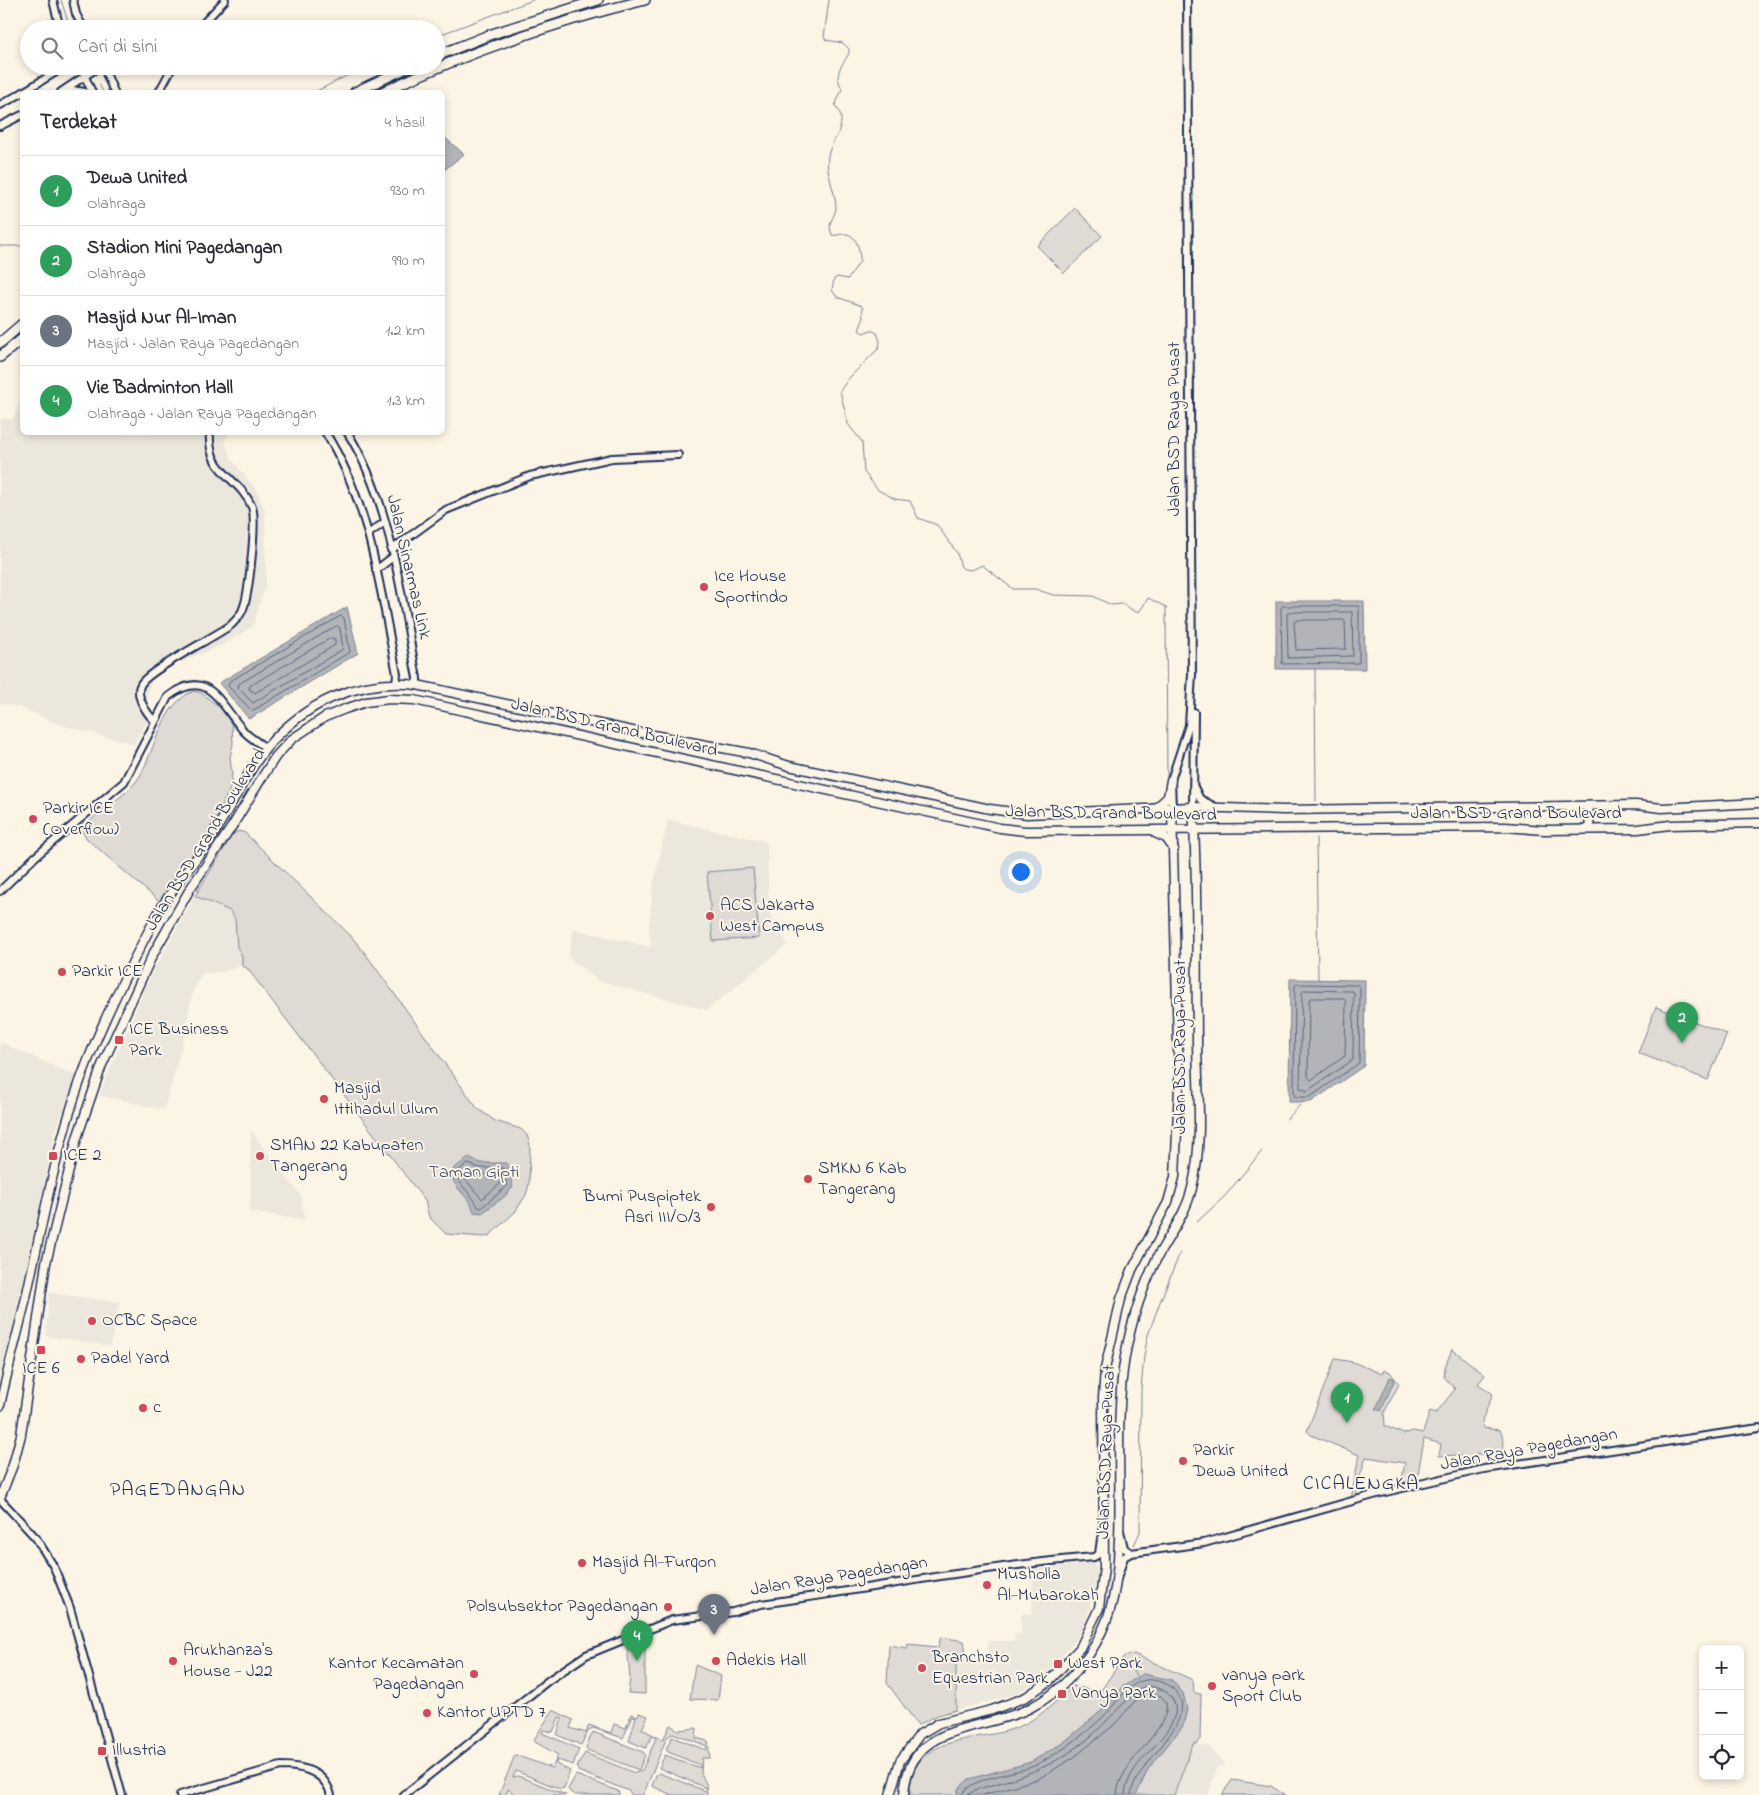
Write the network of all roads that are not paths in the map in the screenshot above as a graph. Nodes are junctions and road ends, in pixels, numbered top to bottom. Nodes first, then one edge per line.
1 (53, 0) edge
2 (73, 0) edge
3 (225, 0) edge
4 (598, 0) edge
5 (646, 0) edge
6 (1187, 0) edge
7 (58, 20) edge
8 (79, 20) edge
9 (206, 20) edge
10 (445, 52) edge
11 (445, 66) edge
12 (52, 75) edge
13 (88, 75) edge
14 (106, 75) edge
15 (168, 75) edge
16 (392, 75) edge
17 (423, 75) edge
18 (85, 77) junction
19 (28, 90) edge
20 (65, 90) edge
21 (91, 90) edge
22 (113, 90) edge
23 (160, 90) edge
24 (359, 90) edge
25 (387, 90) edge
26 (20, 95) edge
27 (0, 105) edge
28 (20, 116) edge
29 (0, 126) edge
30 (20, 326) edge
31 (20, 340) edge
32 (0, 343) edge
33 (0, 358) edge
34 (210, 435) edge
35 (326, 435) edge
36 (349, 435) edge
37 (678, 455) dead end
38 (385, 522) junction
39 (368, 534) junction
40 (391, 550) junction
41 (393, 558) junction
42 (376, 570) junction
43 (1192, 674) junction
44 (396, 683) junction
45 (416, 685) junction
46 (395, 699) junction
47 (414, 700) junction
48 (156, 721) junction
49 (266, 748) junction
50 (778, 763) junction
51 (775, 780) junction
52 (1170, 780) junction
53 (1192, 784) junction
54 (1759, 804) edge
55 (1588, 806) junction
56 (1192, 807) junction
57 (1172, 808) junction
58 (1218, 808) junction
59 (1148, 809) junction
60 (1759, 822) edge
61 (1174, 830) junction
62 (1194, 830) junction
63 (1216, 830) junction
64 (1590, 830) junction
65 (1149, 831) junction
66 (1175, 851) junction
67 (1195, 851) junction
68 (0, 891) edge
69 (73, 1102) junction
70 (86, 1108) junction
71 (42, 1219) junction
72 (56, 1222) junction
73 (0, 1406) edge
74 (1758, 1428) edge
75 (1103, 1448) junction
76 (1119, 1448) junction
77 (0, 1499) edge
78 (1103, 1523) junction
79 (1119, 1529) junction
80 (1131, 1552) junction
81 (1094, 1557) junction
82 (1117, 1580) junction
83 (1103, 1582) junction
84 (1097, 1613) junction
85 (1108, 1617) junction
86 (912, 1744) junction
87 (920, 1751) junction
88 (122, 1795) edge
89 (180, 1795) edge
90 (331, 1795) edge
91 (404, 1795) edge
92 (890, 1795) edge
93 (904, 1795) edge

1 - 7 street
2 - 8 street
3 - 9 street
4 - 10 highway
5 - 11 highway
6 - 43 street, Jalan BSD Raya Pusat
12 - 19 street
13 - 18 street
14 - 22 street
15 - 23 street
16 - 24 highway
17 - 25 highway
18 - 20 street
18 - 21 street
26 - 27 street
28 - 29 street
30 - 32 highway
31 - 33 highway
34 - 48 street
35 - 39 street, Jalan Sinarmas Link
36 - 38 street, Jalan Sinarmas Link
37 - 40 street
38 - 39 street
38 - 40 street, Jalan Sinarmas Link
39 - 42 street, Jalan Sinarmas Link
40 - 41 street, Jalan Sinarmas Link
41 - 42 street
41 - 45 street, Jalan Sinarmas Link
42 - 44 street, Jalan Sinarmas Link
43 - 52 street
43 - 53 street
44 - 45 main road, Jalan BSD Grand Boulevard
44 - 46 main road
44 - 49 main road, Jalan BSD Grand Boulevard
45 - 47 main road
45 - 50 main road, Jalan BSD Grand Boulevard
46 - 47 main road, Jalan BSD Grand Boulevard
46 - 70 main road, Jalan BSD Grand Boulevard
47 - 51 main road, Jalan BSD Grand Boulevard
48 - 49 street
48 - 68 street
49 - 69 main road, Jalan BSD Grand Boulevard
50 - 51 main road
50 - 59 main road, Jalan BSD Grand Boulevard
51 - 65 main road, Jalan BSD Grand Boulevard
52 - 57 street
52 - 59 main road
53 - 56 street
53 - 58 street
54 - 55 main road, Jalan BSD Grand Boulevard
55 - 58 main road, Jalan BSD Grand Boulevard
55 - 64 main road
56 - 57 main road, Jalan BSD Grand Boulevard
56 - 58 main road, Jalan BSD Grand Boulevard
56 - 62 main road, Jalan BSD Raya Pusat
57 - 59 main road, Jalan BSD Grand Boulevard
57 - 61 main road, Jalan BSD Raya Pusat
60 - 64 main road, Jalan BSD Grand Boulevard
61 - 62 main road, Jalan BSD Grand Boulevard
61 - 65 main road, Jalan BSD Grand Boulevard
61 - 66 main road, Jalan BSD Raya Pusat
62 - 63 main road, Jalan BSD Grand Boulevard
62 - 67 main road, Jalan BSD Raya Pusat
63 - 64 main road, Jalan BSD Grand Boulevard
63 - 67 main road
65 - 66 main road
66 - 75 main road, Jalan BSD Raya Pusat
67 - 76 main road, Jalan BSD Raya Pusat
69 - 70 main road
69 - 71 main road, Jalan BSD Grand Boulevard
70 - 72 main road, Jalan BSD Grand Boulevard
71 - 72 main road
71 - 73 main road, Jalan BSD Grand Boulevard
72 - 77 main road, Jalan BSD Grand Boulevard
74 - 80 street, Jalan Raya Pagedangan
75 - 76 main road
75 - 78 main road, Jalan BSD Raya Pusat
76 - 79 main road, Jalan BSD Raya Pusat
77 - 88 street
78 - 81 street
78 - 83 main road, Jalan BSD Raya Pusat
79 - 80 street
79 - 82 main road, Jalan BSD Raya Pusat
80 - 82 street
81 - 83 street
81 - 91 street, Jalan Raya Pagedangan
82 - 85 main road, Jalan BSD Raya Pusat
83 - 84 main road, Jalan BSD Raya Pusat
84 - 85 main road
84 - 86 main road, Jalan BSD Raya Pusat
85 - 87 main road, Jalan BSD Raya Pusat
86 - 87 main road
86 - 92 main road, Jalan BSD Raya Pusat
87 - 93 main road, Jalan BSD Raya Pusat
89 - 90 street

